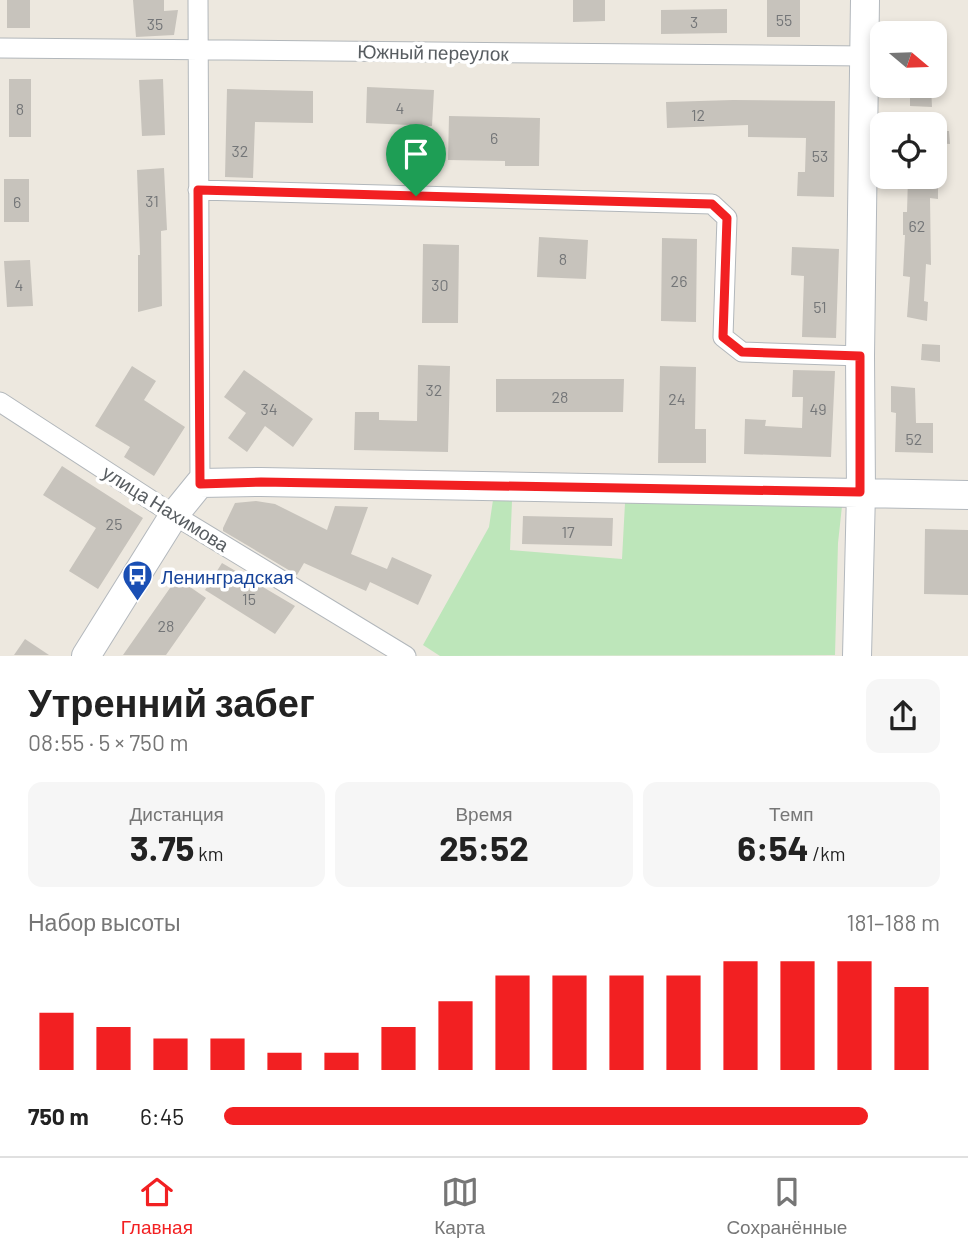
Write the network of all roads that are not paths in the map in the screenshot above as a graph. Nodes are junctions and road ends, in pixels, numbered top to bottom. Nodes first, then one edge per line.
1 (198, 0) edge
2 (865, 0) edge
3 (0, 48) edge
4 (198, 50) junction
5 (866, 57) junction
6 (198, 190) junction
7 (860, 356) junction
8 (0, 402) edge
9 (200, 484) junction
10 (860, 492) junction
11 (968, 495) edge
12 (174, 515) junction
13 (86, 656) edge
14 (406, 656) edge
15 (857, 656) edge

1 - 4 street
2 - 5 street
3 - 4 street, Южный переулок
4 - 5 street, Южный переулок
4 - 6 street
5 - 7 street
6 - 7 street
6 - 9 street
7 - 10 street
8 - 12 street, улица Нахимова
9 - 10 street
9 - 12 street
10 - 11 street
10 - 15 street
12 - 13 street
12 - 14 street, улица Нахимова

